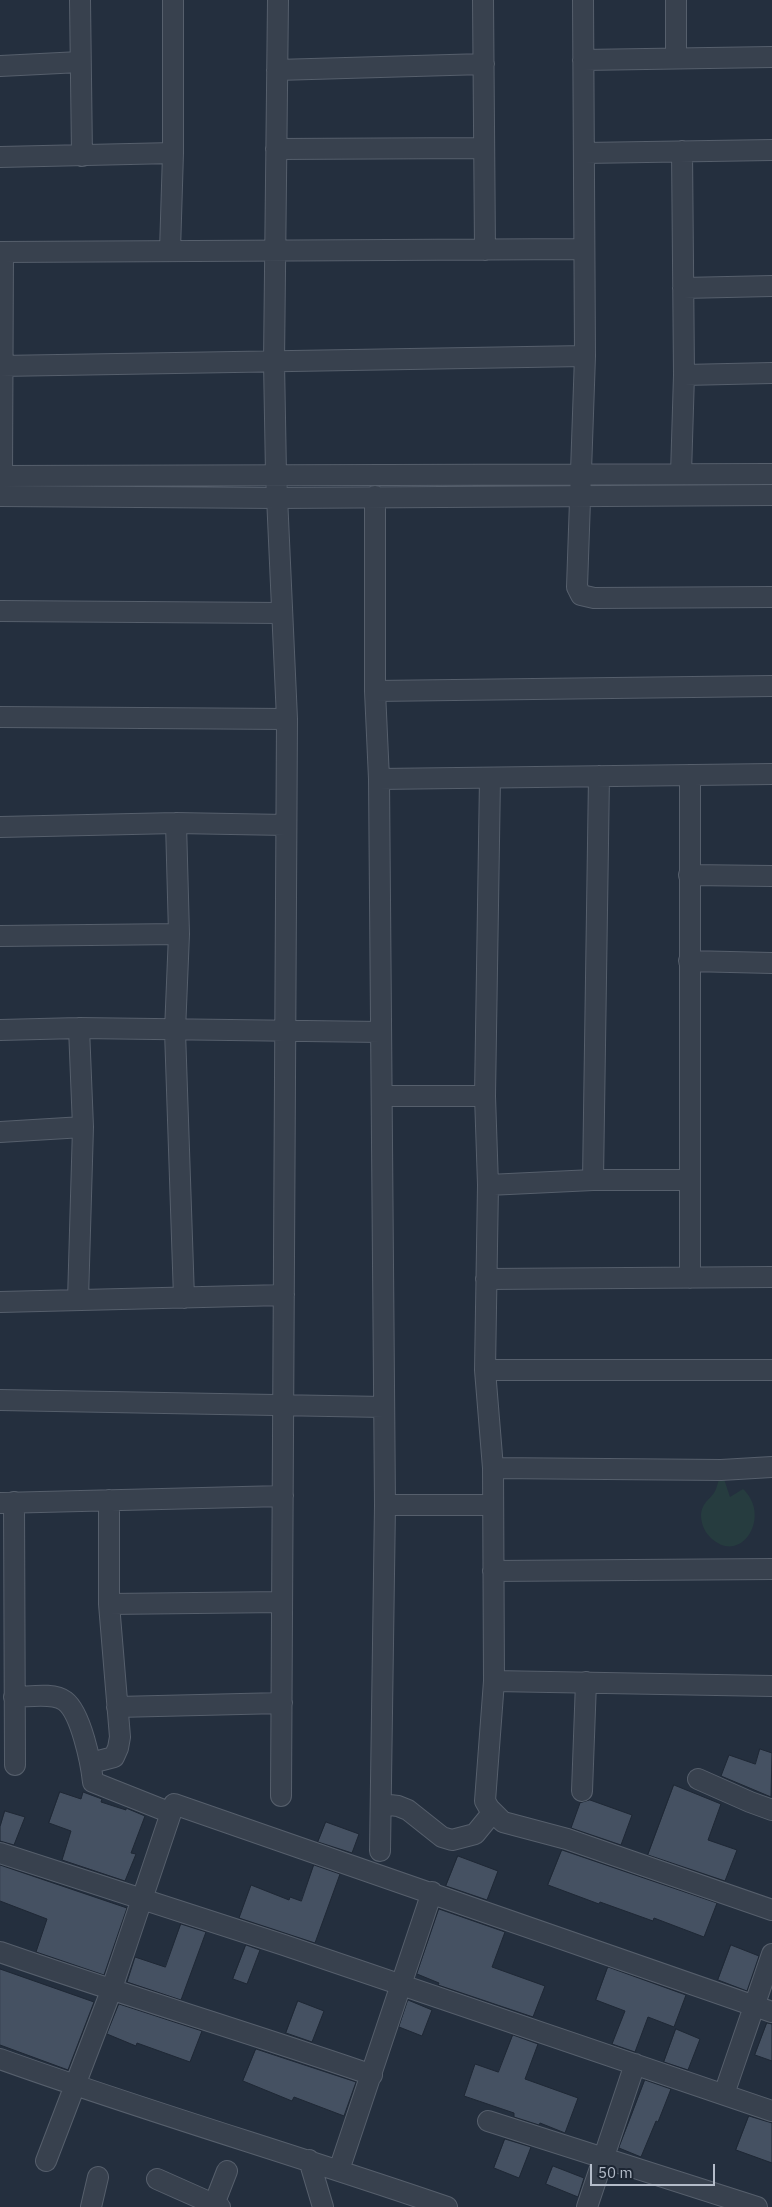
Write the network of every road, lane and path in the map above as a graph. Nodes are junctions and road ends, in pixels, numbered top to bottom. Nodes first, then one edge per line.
1 (80, 0) edge
2 (173, 0) edge
3 (278, 0) edge
4 (483, 0) edge
5 (583, 0) edge
6 (676, 0) edge
7 (772, 57) edge
8 (676, 58) junction
9 (583, 60) junction
10 (80, 62) junction
11 (484, 64) junction
12 (0, 66) edge
13 (277, 70) junction
14 (484, 148) junction
15 (276, 149) junction
16 (772, 150) edge
17 (682, 151) junction
18 (173, 153) junction
19 (584, 153) junction
20 (82, 156) junction
21 (0, 158) edge
22 (584, 249) junction
23 (275, 250) junction
24 (485, 250) junction
25 (170, 251) junction
26 (2, 252) edge
27 (772, 286) edge
28 (683, 288) junction
29 (585, 356) junction
30 (274, 362) junction
31 (2, 366) edge
32 (772, 373) edge
33 (684, 374) junction
34 (276, 474) junction
35 (681, 474) junction
36 (772, 474) edge
37 (1, 476) edge
38 (581, 485) junction
39 (772, 495) edge
40 (0, 496) edge
41 (375, 496) junction
42 (277, 498) junction
43 (772, 597) edge
44 (0, 611) edge
45 (281, 613) junction
46 (772, 686) edge
47 (375, 692) junction
48 (0, 718) edge
49 (287, 719) junction
50 (772, 774) edge
51 (690, 775) junction
52 (599, 776) junction
53 (490, 778) junction
54 (379, 779) junction
55 (176, 823) junction
56 (286, 825) junction
57 (0, 827) edge
58 (689, 875) junction
59 (772, 876) edge
60 (179, 934) junction
61 (0, 936) edge
62 (689, 961) junction
63 (772, 963) edge
64 (79, 1028) junction
65 (0, 1030) edge
66 (175, 1030) junction
67 (285, 1030) junction
68 (381, 1032) junction
69 (382, 1096) junction
70 (485, 1096) junction
71 (83, 1127) junction
72 (0, 1132) edge
73 (593, 1180) junction
74 (690, 1180) junction
75 (488, 1184) junction
76 (772, 1277) edge
77 (690, 1278) junction
78 (486, 1279) junction
79 (284, 1295) junction
80 (184, 1298) junction
81 (78, 1300) junction
82 (0, 1302) edge
83 (485, 1370) junction
84 (772, 1370) edge
85 (0, 1400) edge
86 (283, 1406) junction
87 (384, 1408) junction
88 (772, 1467) edge
89 (493, 1468) junction
90 (283, 1496) junction
91 (109, 1500) junction
92 (7, 1502) edge
93 (386, 1505) junction
94 (493, 1505) junction
95 (772, 1569) edge
96 (493, 1571) junction
97 (282, 1602) junction
98 (109, 1604) junction
99 (494, 1681) junction
100 (586, 1682) junction
101 (772, 1686) edge
102 (14, 1697) junction
103 (282, 1703) junction
104 (117, 1707) junction
105 (91, 1763) junction
106 (15, 1765) dead end
107 (698, 1779) dead end
108 (582, 1791) dead end
109 (282, 1796) dead end
110 (380, 1804) junction
111 (772, 1810) edge
112 (493, 1812) junction
113 (171, 1813) junction
114 (380, 1851) dead end
115 (0, 1853) edge
116 (432, 1892) junction
117 (143, 1899) junction
118 (772, 1910) edge
119 (0, 1952) edge
120 (772, 1954) edge
121 (402, 1986) junction
122 (111, 1991) junction
123 (763, 2009) edge
124 (0, 2059) edge
125 (635, 2064) junction
126 (372, 2075) junction
127 (76, 2086) junction
128 (724, 2094) junction
129 (772, 2111) edge
130 (488, 2121) dead end
131 (604, 2157) junction
132 (309, 2160) junction
133 (46, 2161) dead end
134 (339, 2170) junction
135 (227, 2172) dead end
136 (98, 2177) dead end
137 (157, 2180) dead end
138 (215, 2206) edge
139 (91, 2207) edge
140 (322, 2207) edge
141 (447, 2207) edge
142 (587, 2207) edge
143 (758, 2207) edge

1 - 10 street
2 - 18 street
3 - 13 street
4 - 11 street
5 - 9 street
6 - 8 street
7 - 8 street
8 - 9 street
9 - 19 street
10 - 12 street
10 - 20 street
11 - 13 street
11 - 14 street
13 - 15 street
14 - 15 street
14 - 24 street
15 - 23 street
16 - 17 street
17 - 19 street
17 - 28 street
18 - 20 street
18 - 25 street
19 - 22 street
20 - 21 street
22 - 24 street
22 - 29 street
23 - 24 street
23 - 25 street
23 - 30 street
25 - 26 street
26 - 31 street
27 - 28 street
28 - 33 street
29 - 30 street
29 - 38 street
30 - 31 street
30 - 34 street
31 - 37 street
32 - 33 street
33 - 35 street
34 - 37 street
34 - 38 street
34 - 42 street
35 - 36 street
35 - 38 street
38 - 39 street
38 - 41 street
38 - 43 street
40 - 42 street
41 - 42 street
41 - 47 street
42 - 45 street
44 - 45 street
45 - 49 street
46 - 47 street
47 - 54 street
48 - 49 street
49 - 56 street
50 - 51 street
51 - 52 street
51 - 58 street
52 - 53 street
52 - 73 street
53 - 54 street
53 - 70 street
54 - 68 street
55 - 56 street
55 - 57 street
55 - 60 street
56 - 67 street
58 - 59 street
58 - 62 street
60 - 61 street
60 - 66 street
62 - 63 street
62 - 74 street
64 - 65 street
64 - 66 street
64 - 71 street
66 - 67 street
66 - 80 street
67 - 68 street
67 - 79 street
68 - 69 street
69 - 70 street
69 - 87 street
70 - 75 street
71 - 72 street
71 - 81 street
73 - 74 street
73 - 75 street
74 - 77 street
75 - 78 street
76 - 77 street
77 - 78 street
78 - 83 street
79 - 80 street
79 - 86 street
80 - 81 street
81 - 82 street
83 - 84 street
83 - 89 street
85 - 86 street
86 - 87 street
86 - 90 street
87 - 93 street
88 - 89 street
89 - 94 street
90 - 91 street
90 - 97 street
91 - 92 street
91 - 98 street
92 - 102 street
93 - 94 street
93 - 110 street
94 - 96 street
95 - 96 street
96 - 99 street
97 - 98 street
97 - 103 street
98 - 104 street
99 - 100 street
99 - 112 street
100 - 101 street
100 - 108 street
102 - 105 street
102 - 106 street
103 - 104 street
103 - 109 street
104 - 105 street
105 - 113 street
107 - 111 street
110 - 112 street
110 - 114 street
112 - 118 street
113 - 116 street
113 - 117 street
115 - 117 street
116 - 121 street
116 - 123 street
117 - 121 street
117 - 122 street
119 - 122 street
120 - 123 street
121 - 125 street
121 - 126 street
122 - 126 street
122 - 127 street
123 - 128 street
124 - 127 street
125 - 128 street
125 - 131 street
126 - 134 street
127 - 132 street
127 - 133 street
128 - 129 street
130 - 131 street
131 - 142 street
131 - 143 street
132 - 134 street
132 - 140 street
134 - 141 street
135 - 138 street
136 - 139 street
137 - 138 street

